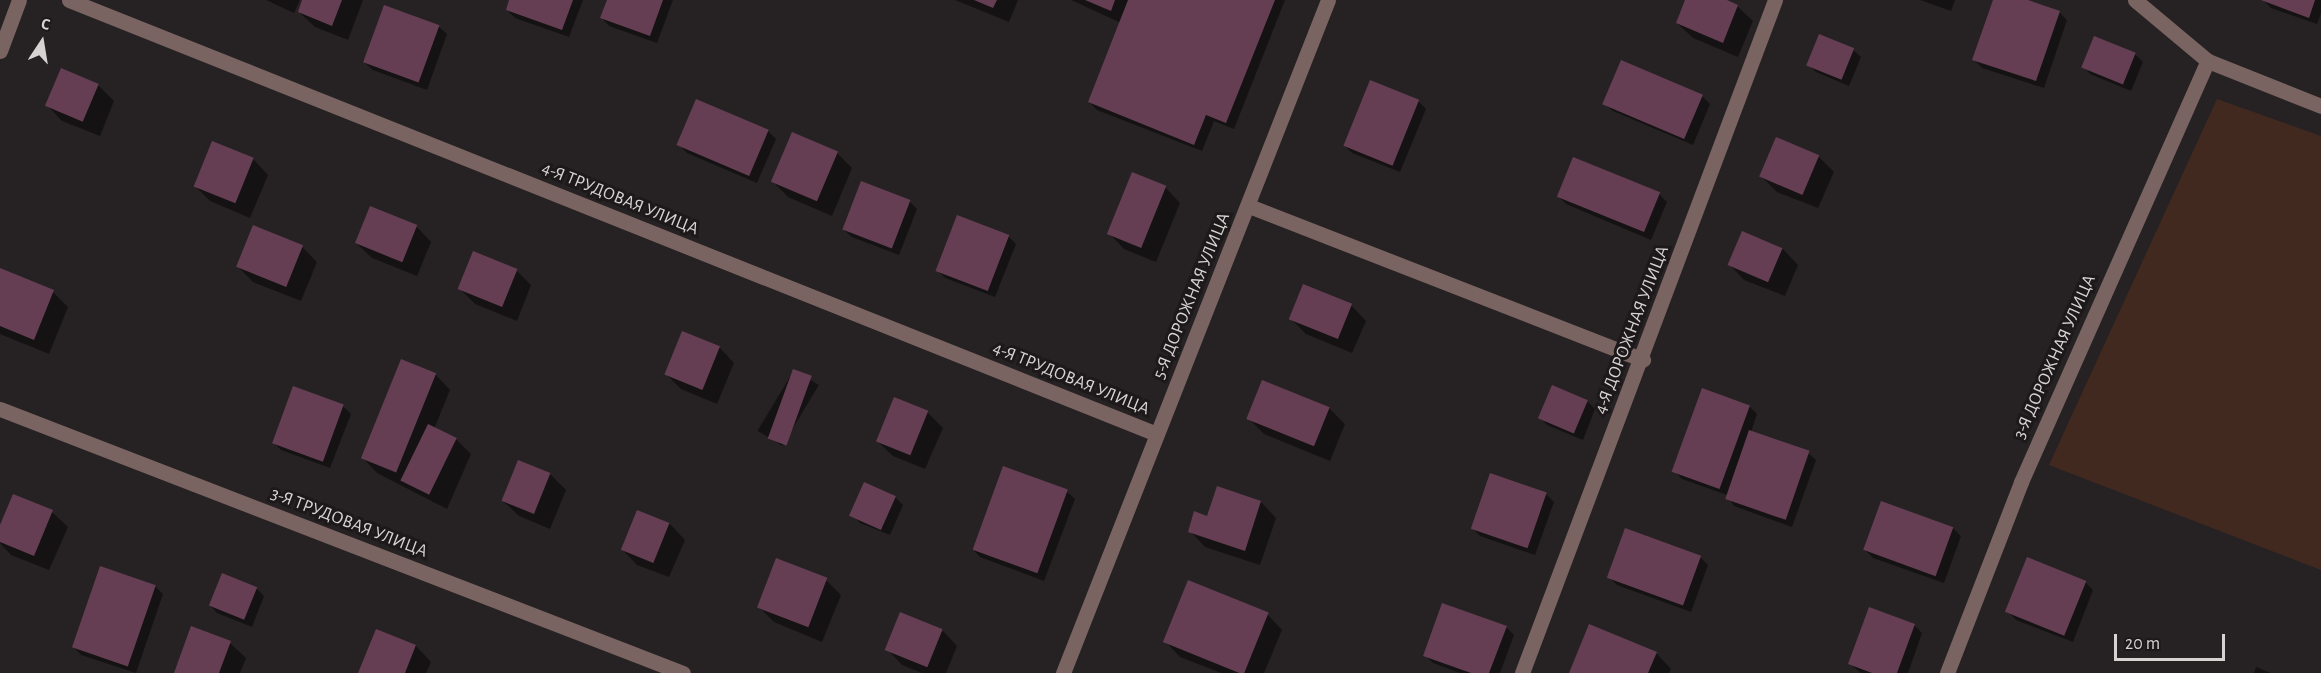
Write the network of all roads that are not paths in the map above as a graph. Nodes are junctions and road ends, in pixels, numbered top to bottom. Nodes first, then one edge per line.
1 (19, 0) edge
2 (69, 0) edge
3 (1328, 0) edge
4 (1775, 0) edge
5 (2135, 0) edge
6 (0, 51) edge
7 (2208, 62) junction
8 (2321, 106) edge
9 (1249, 206) junction
10 (1643, 360) junction
11 (0, 409) edge
12 (1157, 434) junction
13 (683, 673) edge
14 (1063, 673) edge
15 (1522, 673) edge
16 (1947, 673) edge

1 - 6 street
2 - 12 street, 4-Я ТРУДОВАЯ УЛИЦА
3 - 9 street, 5-Я ДОРОЖНАЯ УЛИЦА
4 - 10 street, 4-Я ДОРОЖНАЯ УЛИЦА
5 - 7 street
7 - 8 street
7 - 16 street, 3-Я ДОРОЖНАЯ УЛИЦА
9 - 10 street
9 - 12 street, 5-Я ДОРОЖНАЯ УЛИЦА
10 - 15 street, 4-Я ДОРОЖНАЯ УЛИЦА
11 - 13 street, 3-Я ТРУДОВАЯ УЛИЦА
12 - 14 street, 5-Я ДОРОЖНАЯ УЛИЦА

